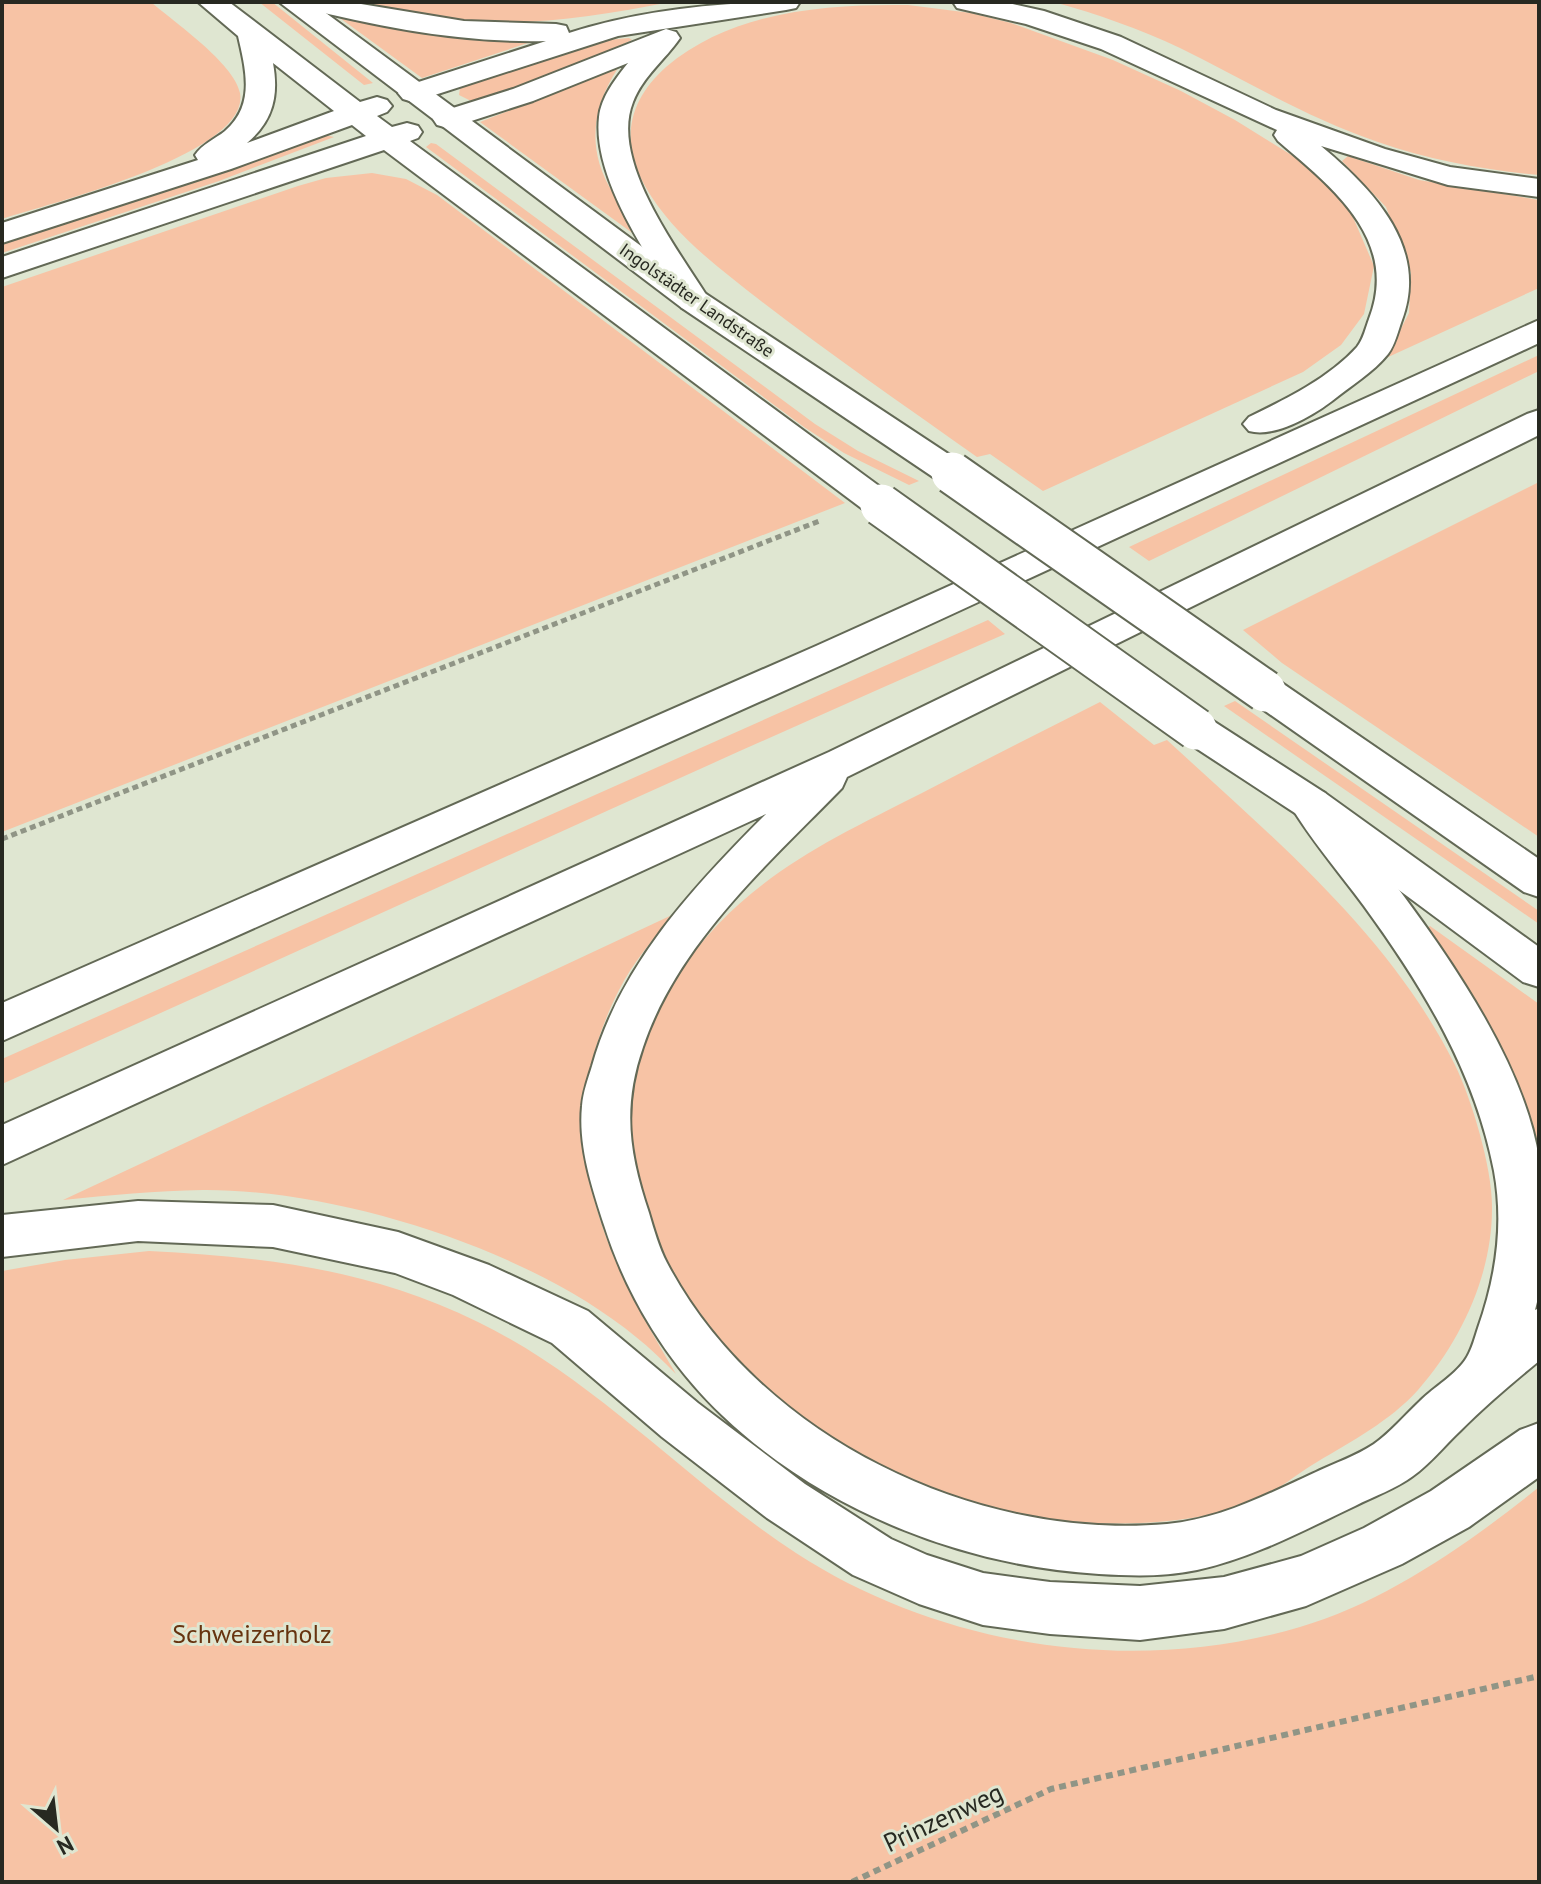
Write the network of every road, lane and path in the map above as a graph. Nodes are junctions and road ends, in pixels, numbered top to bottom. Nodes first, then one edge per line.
1 (212, 2) edge
2 (293, 2) edge
3 (314, 2) edge
4 (786, 2) edge
5 (967, 2) edge
6 (751, 8) junction
7 (614, 28) junction
8 (252, 34) junction
9 (666, 38) junction
10 (413, 93) junction
11 (355, 114) junction
12 (1265, 116) junction
13 (448, 119) junction
14 (387, 138) junction
15 (155, 183) junction
16 (1539, 188) edge
17 (2, 233) edge
18 (2, 268) edge
19 (694, 301) junction
20 (1539, 330) edge
21 (1539, 421) edge
22 (1147, 508) junction
23 (822, 520) dead end
24 (843, 762) junction
25 (1310, 803) junction
26 (2, 839) edge
27 (1539, 881) edge
28 (1539, 970) edge
29 (2, 1023) edge
30 (2, 1146) edge
31 (2, 1236) edge
32 (1539, 1330) edge
33 (1487, 1372) junction
34 (1539, 1447) edge
35 (1539, 1676) edge
36 (852, 1882) edge

1 - 8 main road
2 - 10 main road, Ingolstädter Landstraße
3 - 7 main road
4 - 6 main road
5 - 12 main road
6 - 7 main road
6 - 9 main road
7 - 10 main road
8 - 11 main road
8 - 15 main road
9 - 13 main road
9 - 19 main road
10 - 11 main road
10 - 13 main road, Ingolstädter Landstraße
11 - 14 main road
11 - 15 main road
12 - 16 main road
12 - 22 main road
13 - 14 main road
13 - 19 main road, Ingolstädter Landstraße
14 - 18 main road
14 - 25 main road, bridge
15 - 17 main road
19 - 27 main road, Ingolstädter Landstraße, bridge
20 - 22 main road
21 - 24 main road
22 - 29 main road
23 - 26 path
24 - 30 main road
24 - 33 main road
25 - 28 main road
25 - 33 main road
31 - 34 main road
32 - 33 main road
35 - 36 path, Prinzenweg

